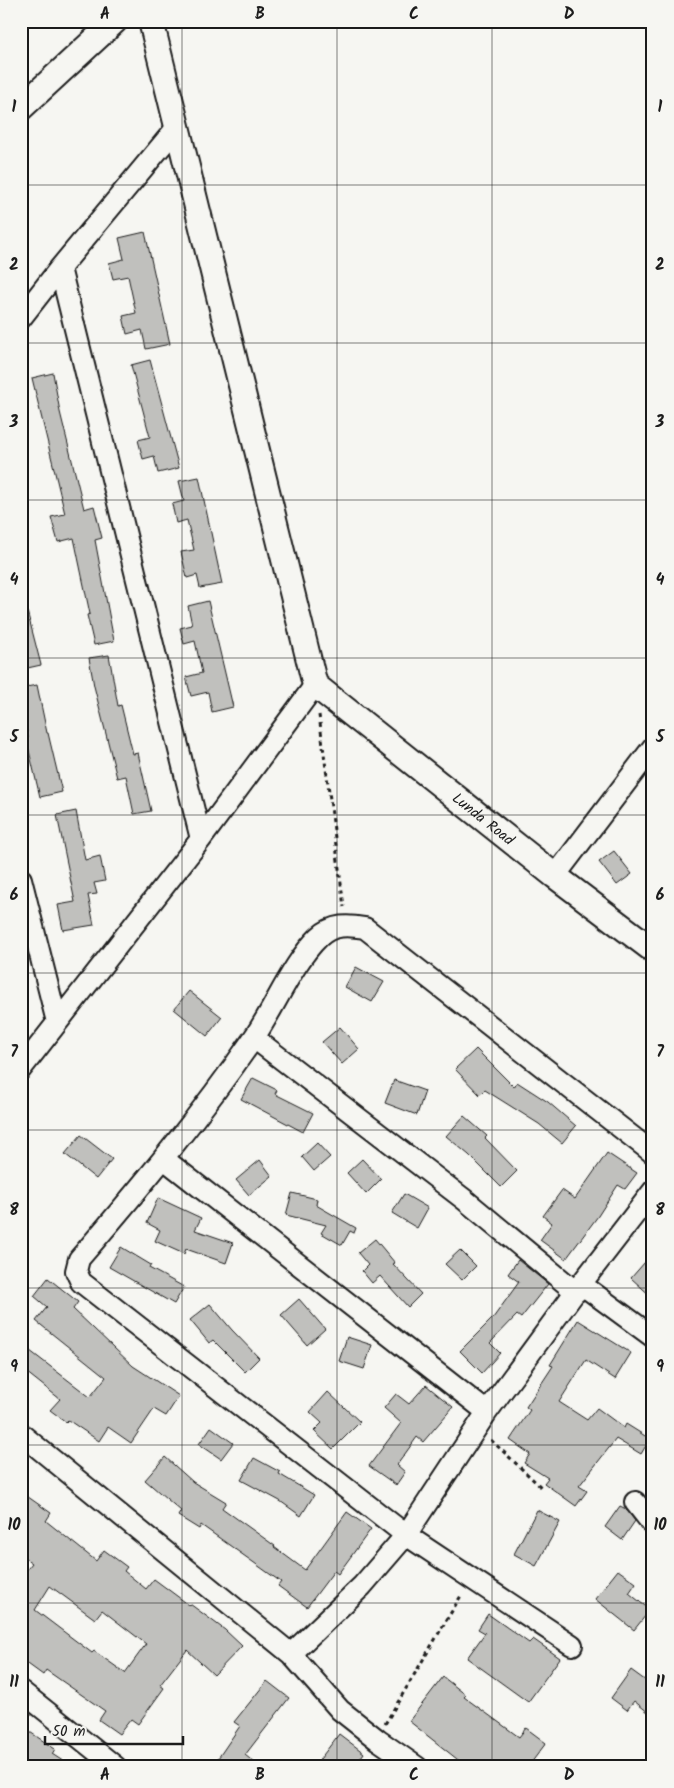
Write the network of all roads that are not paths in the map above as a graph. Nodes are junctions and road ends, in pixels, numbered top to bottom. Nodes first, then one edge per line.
1 (116, 21) edge
2 (151, 21) edge
3 (21, 108) edge
4 (178, 126) junction
5 (60, 268) junction
6 (21, 318) edge
7 (315, 685) junction
8 (653, 747) edge
9 (201, 839) junction
10 (555, 876) junction
11 (21, 879) edge
12 (653, 950) edge
13 (57, 1022) junction
14 (254, 1038) junction
15 (21, 1069) edge
16 (653, 1153) edge
17 (164, 1159) junction
18 (653, 1191) edge
19 (578, 1288) junction
20 (653, 1336) edge
21 (482, 1420) junction
22 (21, 1434) edge
23 (635, 1502) dead end
24 (653, 1525) edge
25 (406, 1535) junction
26 (572, 1645) dead end
27 (291, 1654) junction
28 (21, 1691) edge
29 (116, 1767) edge
30 (418, 1767) edge

1 - 3 street
2 - 4 street
4 - 5 street
4 - 7 street
5 - 6 street
5 - 9 street
7 - 9 street
7 - 10 street, Lunda Road
8 - 10 street
9 - 13 street
10 - 12 street, Lunda Road
11 - 13 street
13 - 15 street
14 - 16 street
14 - 17 street
14 - 19 street
17 - 21 street
17 - 25 street
18 - 19 street
19 - 20 street
19 - 21 street
21 - 25 street
22 - 27 street
23 - 24 street
25 - 26 street
25 - 27 street
27 - 30 street
28 - 29 street

